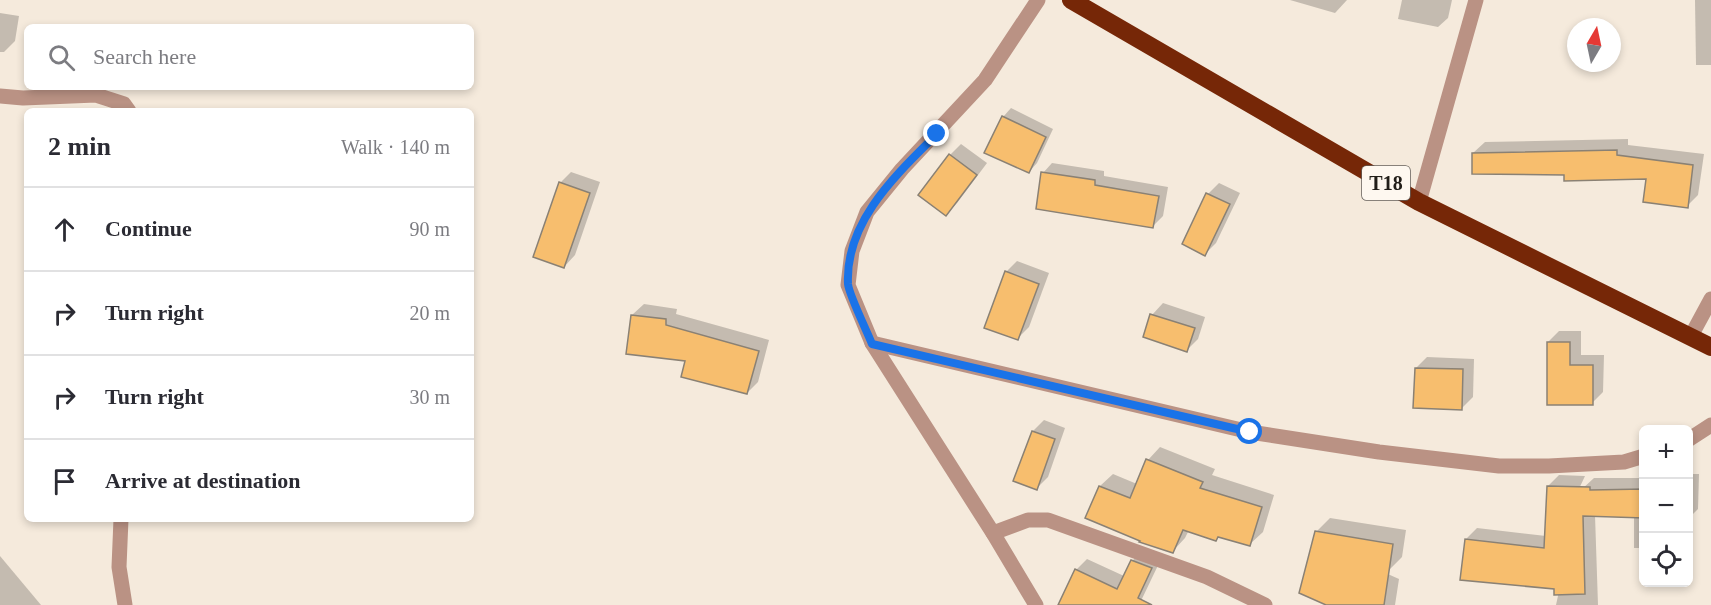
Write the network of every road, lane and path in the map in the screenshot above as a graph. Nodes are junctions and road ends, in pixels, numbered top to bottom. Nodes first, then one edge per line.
1 (1038, 0) edge
2 (1071, 0) edge
3 (1476, 0) edge
4 (0, 96) edge
5 (127, 108) edge
6 (1419, 202) junction
7 (1711, 298) edge
8 (1691, 336) junction
9 (872, 344) junction
10 (1711, 347) edge
11 (1711, 424) edge
12 (1693, 437) edge
13 (1639, 458) edge
14 (121, 522) edge
15 (993, 533) junction
16 (125, 605) edge
17 (1036, 605) edge
18 (1265, 605) edge

1 - 9 street
2 - 6 highway, T18
3 - 6 street
4 - 5 street
6 - 8 highway, T18
7 - 8 street
8 - 10 highway, T18
9 - 13 street
9 - 15 street
11 - 12 street
14 - 16 street
15 - 17 street
15 - 18 street

